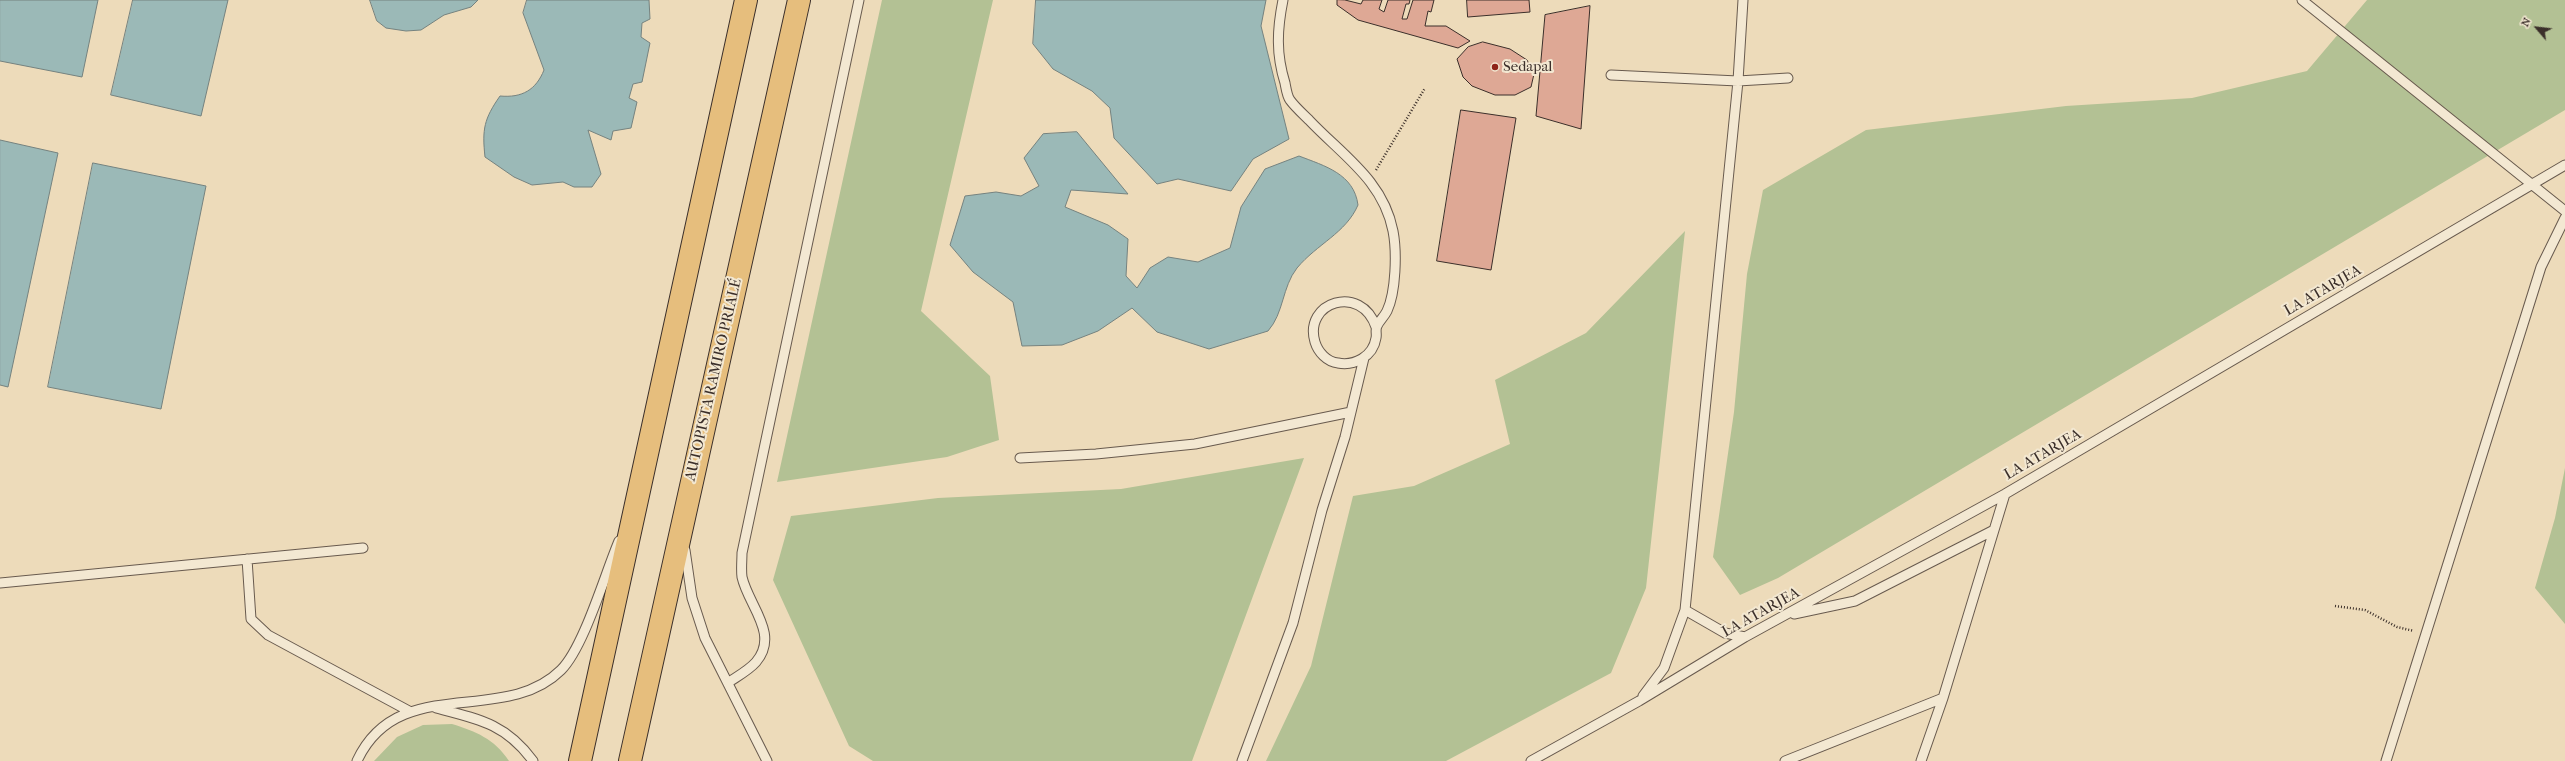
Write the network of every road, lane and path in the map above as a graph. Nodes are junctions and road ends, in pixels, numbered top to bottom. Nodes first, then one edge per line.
1 (746, 0) edge
2 (799, 0) edge
3 (859, 0) edge
4 (1283, 0) edge
5 (1742, 0) edge
6 (2302, 0) edge
7 (1611, 75) dead end
8 (1788, 78) dead end
9 (1738, 81) junction
10 (1425, 88) dead end
11 (2565, 165) edge
12 (1370, 179) junction
13 (2531, 185) junction
14 (2565, 211) edge
15 (2565, 218) edge
16 (1376, 327) junction
17 (1364, 358) junction
18 (1351, 412) junction
19 (1020, 458) dead end
20 (640, 486) junction
21 (2005, 494) junction
22 (682, 524) junction
23 (1994, 530) junction
24 (363, 548) dead end
25 (247, 559) junction
26 (0, 583) edge
27 (2335, 606) dead end
28 (1685, 610) junction
29 (1785, 616) junction
30 (2427, 634) junction
31 (1745, 638) junction
32 (729, 682) junction
33 (1943, 698) junction
34 (1639, 701) junction
35 (431, 706) junction
36 (409, 711) junction
37 (2390, 760) edge
38 (357, 761) edge
39 (533, 761) edge
40 (580, 761) edge
41 (630, 761) edge
42 (767, 761) edge
43 (1242, 761) edge
44 (1531, 761) edge
45 (1785, 761) edge
46 (1921, 761) edge

1 - 20 highway
2 - 22 highway, AUTOPISTA RAMIRO PRIALÉ
3 - 32 lane
4 - 12 lane
5 - 9 lane
6 - 13 lane
7 - 9 lane
8 - 9 lane
9 - 28 lane
10 - 12 path
11 - 13 lane, LA ATARJEA
12 - 16 lane
13 - 14 lane
13 - 21 lane, LA ATARJEA
15 - 30 lane
16 - 17 lane
16 - 17 lane
17 - 18 lane
18 - 19 lane
18 - 43 lane
20 - 35 lane
20 - 40 highway
21 - 23 lane
21 - 29 lane, LA ATARJEA
22 - 32 lane
22 - 41 highway, AUTOPISTA RAMIRO PRIALÉ
23 - 29 lane
23 - 33 lane
24 - 25 lane
25 - 26 lane
25 - 36 lane
27 - 30 path
28 - 31 lane
28 - 34 lane
29 - 31 lane, LA ATARJEA
30 - 37 lane
31 - 34 lane, LA ATARJEA
32 - 42 lane
33 - 45 lane
33 - 46 lane
34 - 44 lane, LA ATARJEA
35 - 36 lane
35 - 39 lane
36 - 38 lane

